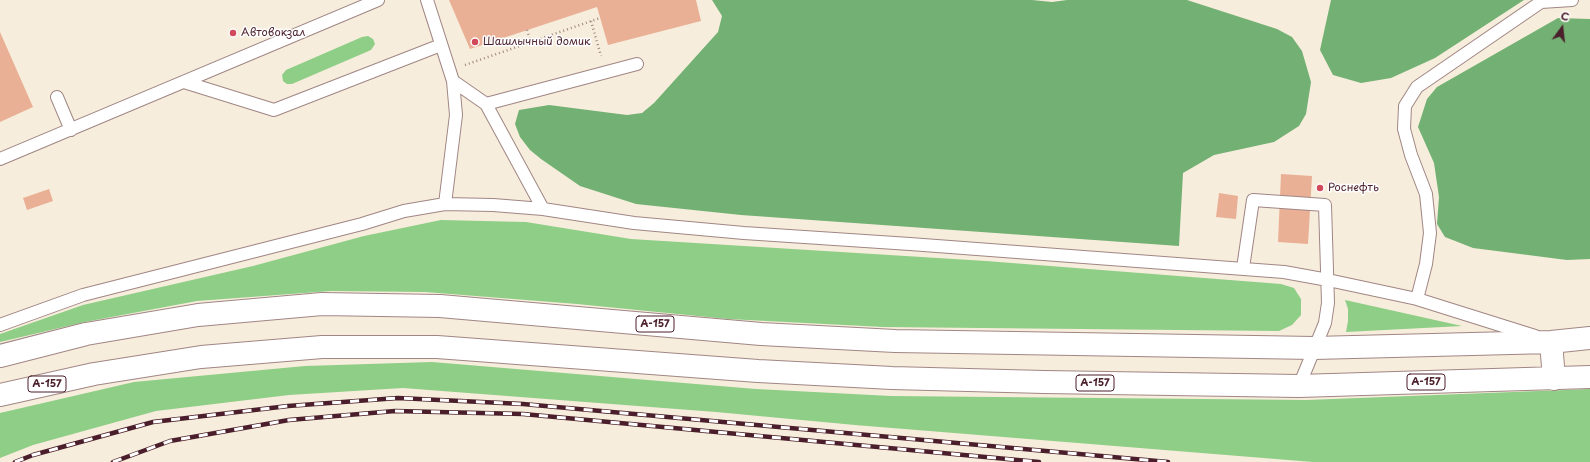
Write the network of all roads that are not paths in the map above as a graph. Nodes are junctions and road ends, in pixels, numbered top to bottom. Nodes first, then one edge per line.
1 (378, 0) edge
2 (427, 0) edge
3 (1572, 0) edge
4 (441, 45) junction
5 (637, 64) dead end
6 (453, 81) junction
7 (184, 82) junction
8 (57, 97) dead end
9 (486, 104) junction
10 (71, 130) junction
11 (0, 159) edge
12 (445, 204) junction
13 (543, 210) junction
14 (1243, 268) junction
15 (1328, 280) junction
16 (1417, 299) junction
17 (0, 325) edge
18 (1590, 338) edge
19 (1551, 342) junction
20 (1314, 348) junction
21 (0, 356) edge
22 (1590, 377) edge
23 (1554, 379) junction
24 (1299, 386) junction
25 (0, 395) edge

1 - 7 lane
2 - 4 lane
3 - 16 lane
4 - 6 lane
4 - 7 lane
5 - 9 lane
6 - 9 lane
6 - 12 lane
7 - 10 lane
8 - 10 lane
9 - 13 lane
10 - 11 lane
12 - 13 lane
12 - 17 lane
13 - 14 lane
14 - 15 lane
14 - 15 lane
15 - 16 lane
15 - 20 lane
16 - 19 lane
18 - 19 main road, А-157
19 - 20 main road, А-157
19 - 23 main road
20 - 21 main road, А-157
20 - 24 lane
22 - 23 main road, А-157
23 - 24 main road, А-157
24 - 25 main road, А-157

